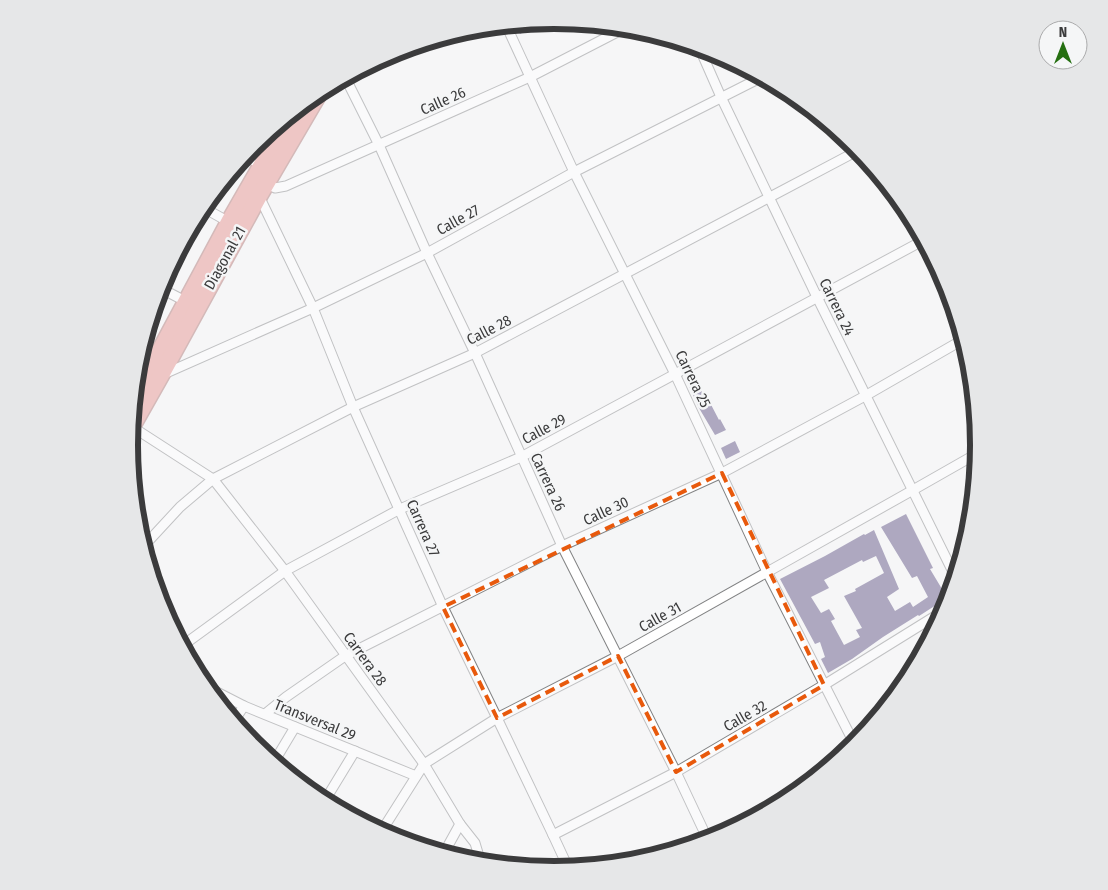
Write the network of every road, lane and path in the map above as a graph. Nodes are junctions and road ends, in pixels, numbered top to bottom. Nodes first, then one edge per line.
1 (509, 31) edge
2 (615, 33) edge
3 (702, 56) edge
4 (530, 77) junction
5 (754, 81) edge
6 (348, 84) edge
7 (721, 97) junction
8 (311, 108) edge
9 (281, 131) edge
10 (378, 145) junction
11 (851, 154) edge
12 (252, 160) edge
13 (262, 165) junction
14 (574, 172) junction
15 (263, 190) junction
16 (770, 198) junction
17 (210, 211) edge
18 (229, 222) junction
19 (918, 243) edge
20 (427, 253) junction
21 (625, 274) junction
22 (167, 292) edge
23 (817, 297) junction
24 (187, 302) junction
25 (313, 308) junction
26 (957, 343) edge
27 (475, 353) junction
28 (147, 361) edge
29 (158, 369) junction
30 (675, 374) junction
31 (141, 391) edge
32 (865, 396) junction
33 (354, 407) junction
34 (140, 408) edge
35 (138, 432) edge
36 (521, 457) junction
37 (970, 458) edge
38 (722, 473) junction
39 (213, 479) junction
40 (913, 490) junction
41 (400, 509) junction
42 (149, 540) edge
43 (562, 546) junction
44 (951, 568) edge
45 (284, 571) junction
46 (767, 572) junction
47 (443, 607) junction
48 (932, 618) edge
49 (188, 642) edge
50 (345, 656) junction
51 (618, 656) junction
52 (824, 685) junction
53 (222, 695) edge
54 (244, 706) junction
55 (265, 714) junction
56 (238, 715) edge
57 (498, 718) junction
58 (294, 727) junction
59 (851, 736) edge
60 (355, 751) junction
61 (278, 756) edge
62 (424, 764) junction
63 (676, 772) junction
64 (416, 776) junction
65 (329, 794) edge
66 (460, 824) junction
67 (385, 825) edge
68 (705, 833) edge
69 (553, 835) junction
70 (448, 847) edge
71 (478, 854) edge
72 (564, 861) edge

1 - 4 street, Carrera 25
2 - 4 street, Calle 26
3 - 7 street, Carrera 24
4 - 10 street, Calle 26
4 - 14 street, Carrera 25
5 - 7 street, Calle 27
6 - 10 street, Carrera 26
7 - 14 street, Calle 27
7 - 16 street, Carrera 24
8 - 15 highway, Diagonal 21
9 - 13 highway, Diagonal 21
10 - 15 street, Calle 26
10 - 20 street, Carrera 26
11 - 16 street, Calle 28
12 - 13 street
13 - 18 highway, Diagonal 21
14 - 20 street, Calle 27
14 - 21 street, Carrera 25
15 - 25 street, Carrera 27
15 - 29 highway, Diagonal 21
16 - 21 street, Calle 28
16 - 23 street, Carrera 24
17 - 18 street
18 - 24 highway, Diagonal 21
19 - 23 street, Calle 29
20 - 25 street, Calle 27
20 - 27 street, Carrera 26
21 - 27 street, Calle 28
21 - 30 street, Carrera 25
22 - 24 street
23 - 30 street, Calle 29
23 - 32 street, Carrera 24
24 - 29 highway, Diagonal 21
25 - 29 street, Calle 27
25 - 33 street, Carrera 27
26 - 32 street, Calle 30
27 - 33 street, Calle 28
27 - 36 street, Carrera 26
28 - 29 street
29 - 31 highway, Diagonal 21
29 - 34 highway, Diagonal 21
30 - 36 street, Calle 29
30 - 38 street, Carrera 25
32 - 38 street, Calle 30
32 - 40 street, Carrera 24
33 - 39 street, Calle 28
33 - 41 street, Carrera 27
35 - 39 street, Carrera 28
36 - 41 street, Calle 29
36 - 43 street, Carrera 26
37 - 40 street, Calle 31
38 - 43 street, Calle 30
38 - 46 street, Carrera 25
39 - 42 street, Calle 28
39 - 45 street, Carrera 28
40 - 44 street, Carrera 24
40 - 46 street, Calle 31
41 - 45 street, Calle 29
41 - 47 street, Carrera 27
43 - 47 street, Calle 30
43 - 51 street, Carrera 26
45 - 49 street, Calle 29
45 - 50 street, Carrera 28
46 - 51 street, Calle 31
46 - 52 street, Carrera 25
47 - 50 street, Calle 30
47 - 57 street, Carrera 27
48 - 52 street, Calle 32
50 - 55 street, Calle 30
50 - 62 street, Carrera 28
51 - 57 street, Calle 31
51 - 63 street, Carrera 26
52 - 59 street, Carrera 25
52 - 63 street, Calle 32
53 - 54 street, Transversal 29
54 - 55 street, Transversal 29
54 - 56 street
55 - 58 street, Transversal 29
57 - 62 street, Calle 31
57 - 69 street, Carrera 27
58 - 60 street, Transversal 29
58 - 61 street
60 - 64 street, Transversal 29
60 - 65 street
62 - 64 street, Calle 31
62 - 66 street, Carrera 28
63 - 68 street, Carrera 26
63 - 69 street, Calle 32
64 - 67 street, Calle 31
66 - 70 street
66 - 71 street, Carrera 28
69 - 72 street, Carrera 27

